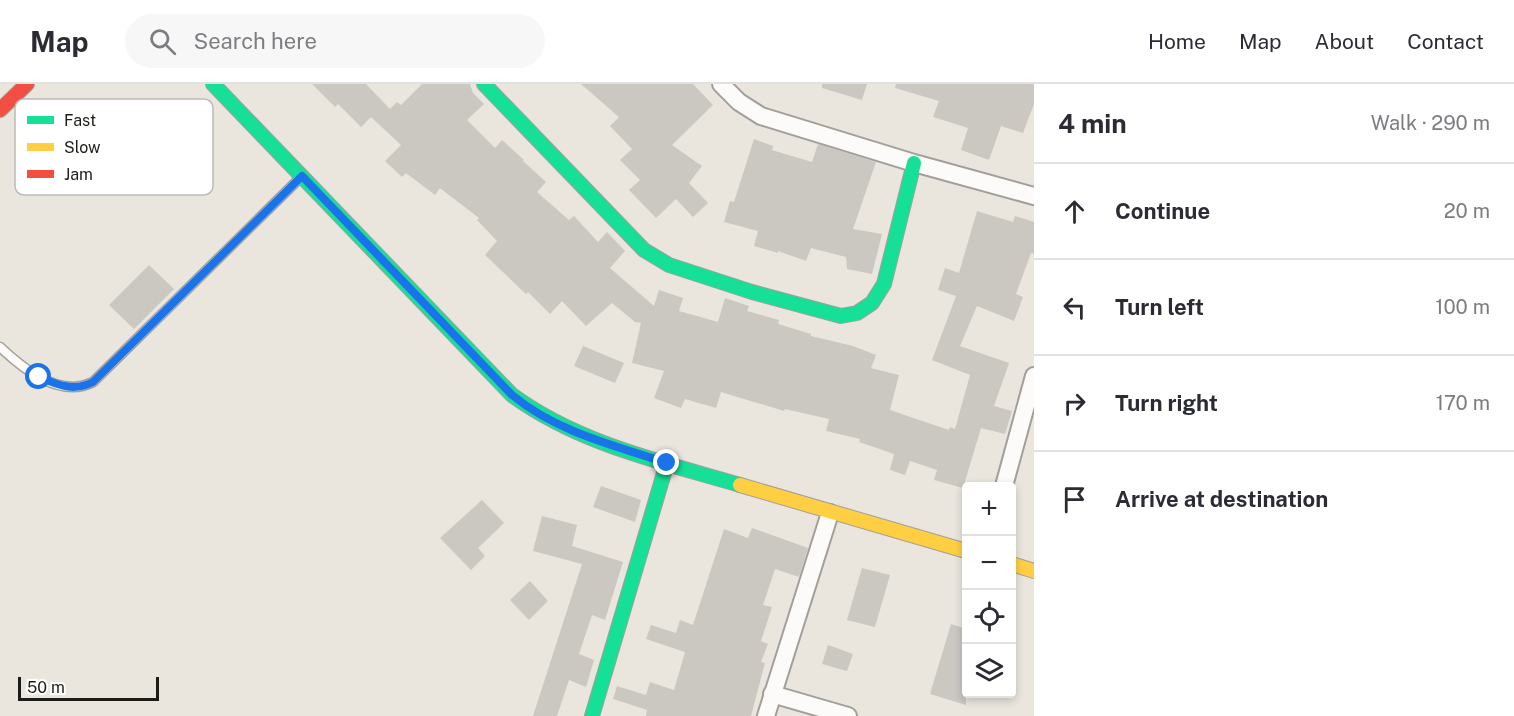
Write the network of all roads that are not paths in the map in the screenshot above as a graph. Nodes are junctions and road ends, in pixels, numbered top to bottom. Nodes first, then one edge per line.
1 (27, 84) edge
2 (213, 84) edge
3 (483, 84) edge
4 (721, 84) edge
5 (0, 110) edge
6 (914, 163) junction
7 (302, 176) junction
8 (1034, 196) edge
9 (0, 347) edge
10 (1034, 376) edge
11 (667, 463) junction
12 (1005, 482) edge
13 (830, 513) junction
14 (962, 550) edge
15 (1016, 566) edge
16 (1034, 571) edge
17 (772, 694) junction
18 (592, 716) edge
19 (766, 716) edge
20 (848, 716) edge

1 - 5 street
2 - 7 street
3 - 6 street
4 - 6 street
6 - 8 street
7 - 9 lane
7 - 11 street
10 - 12 street
11 - 13 street
11 - 18 street
13 - 14 street
13 - 17 street
15 - 16 street
17 - 19 street
17 - 20 street

